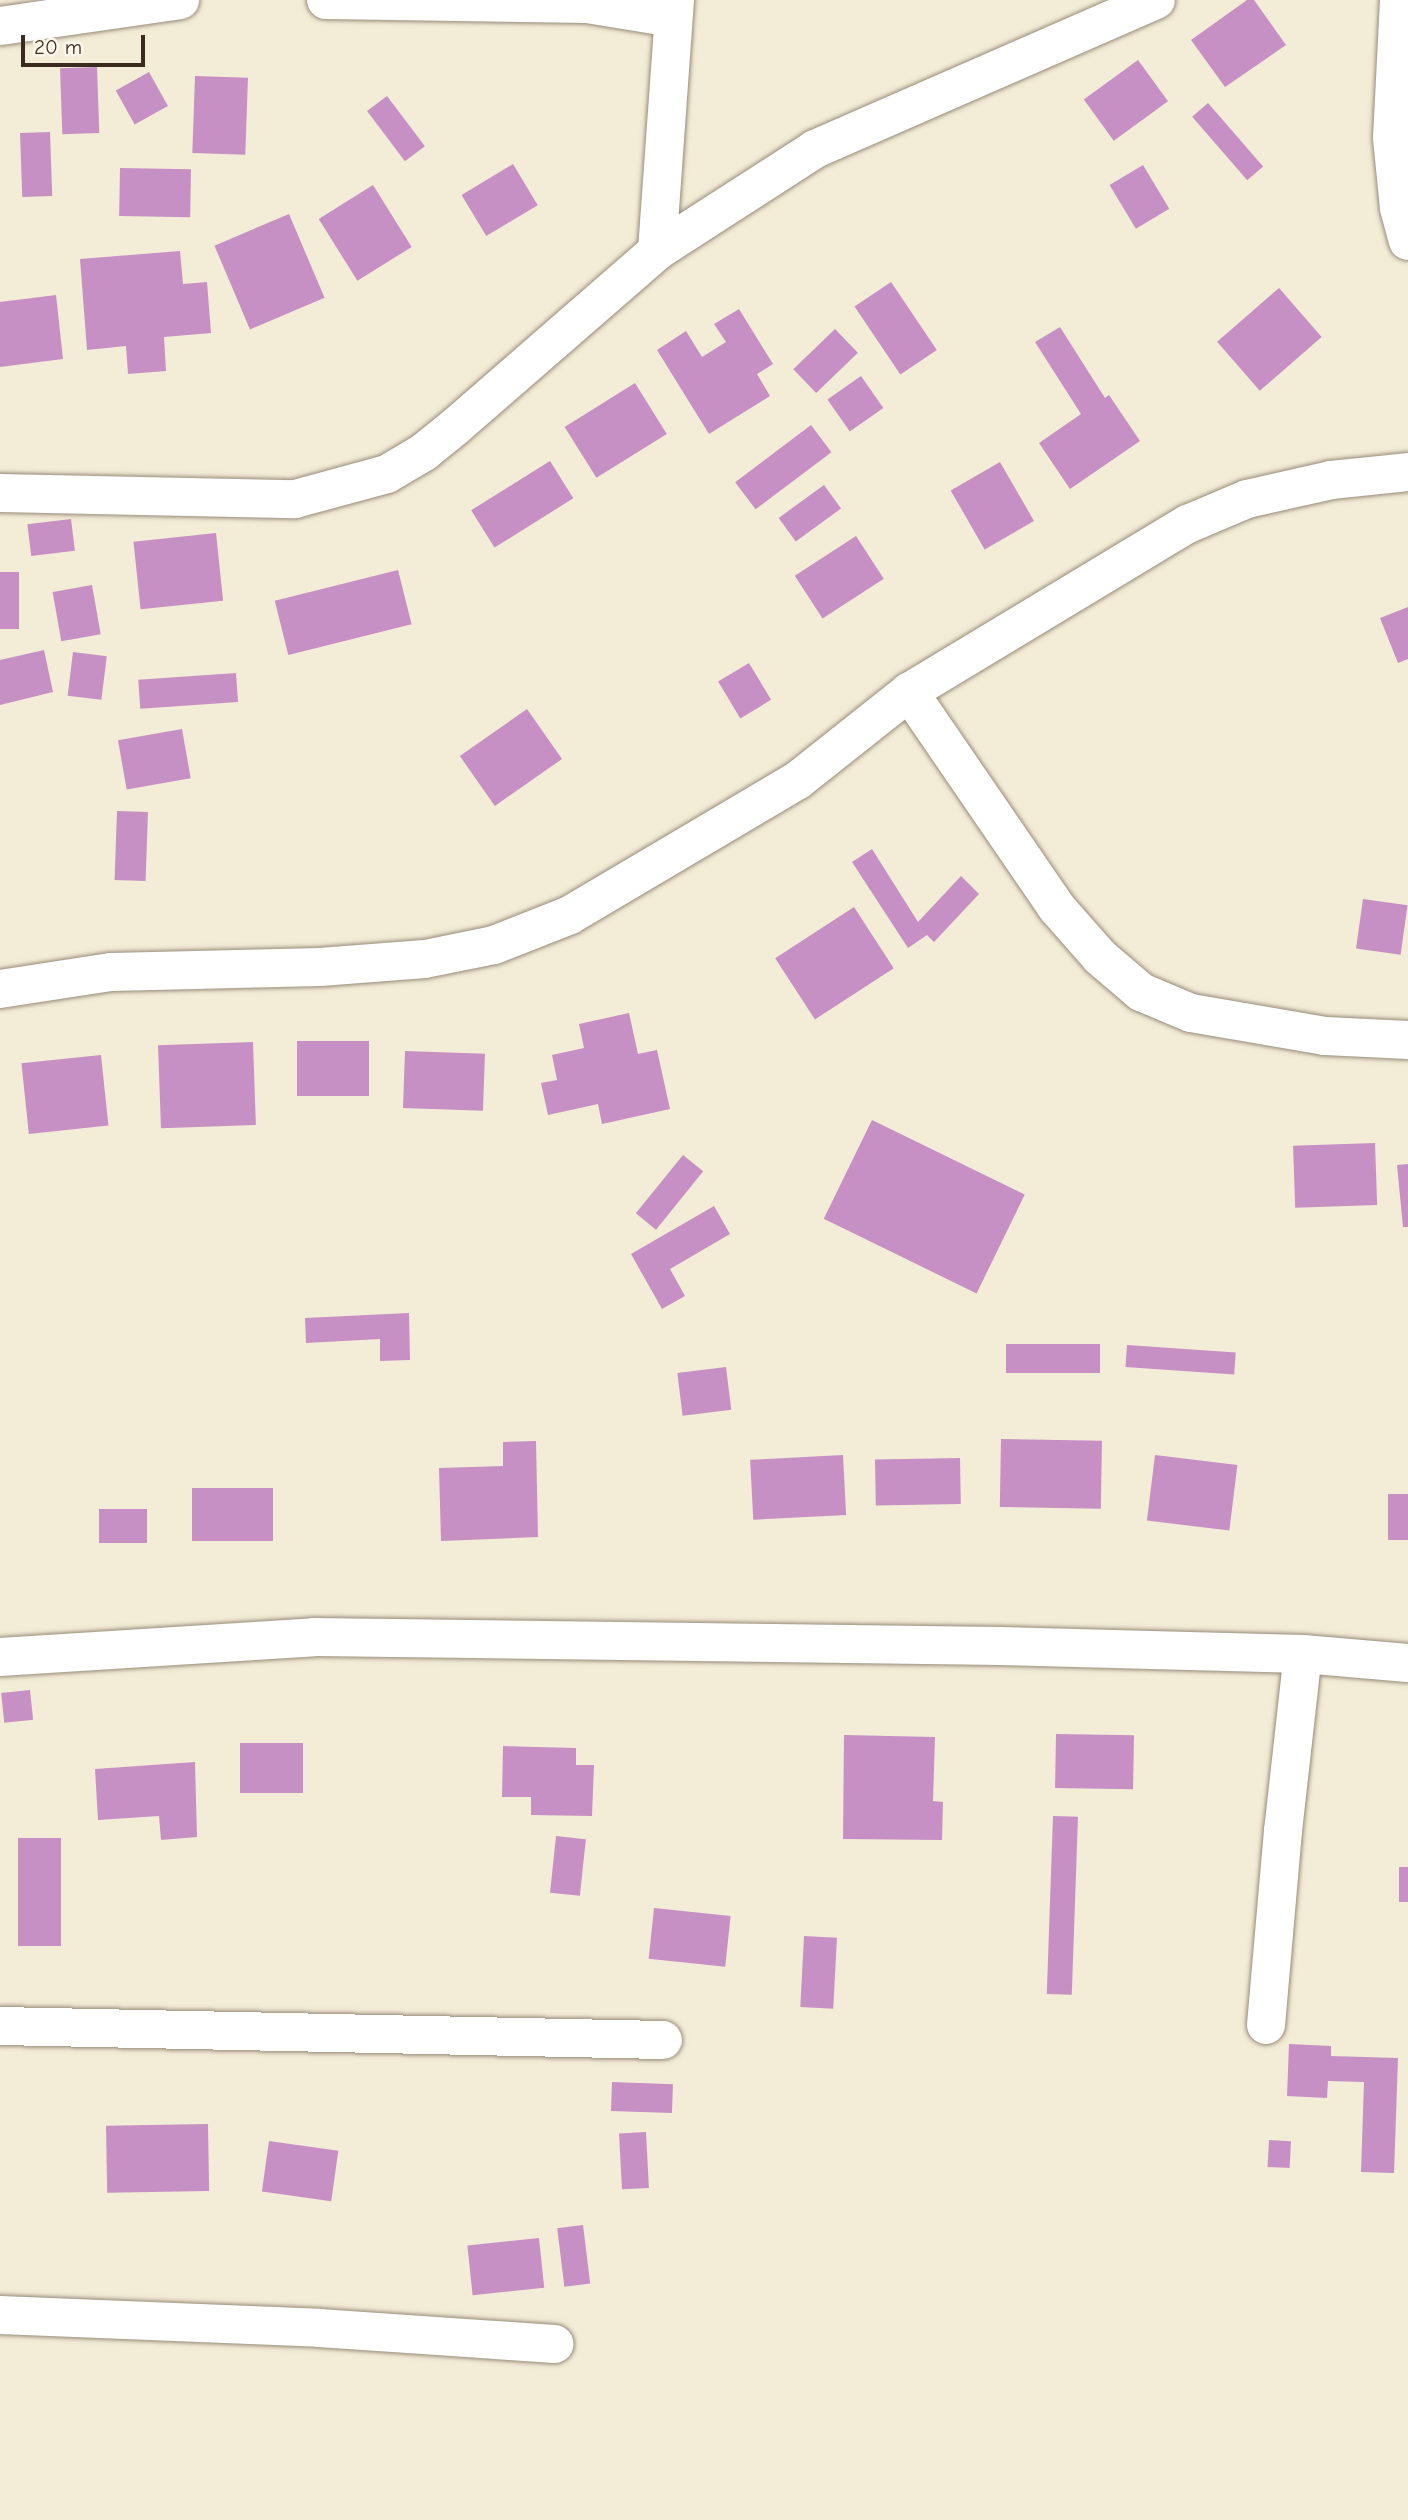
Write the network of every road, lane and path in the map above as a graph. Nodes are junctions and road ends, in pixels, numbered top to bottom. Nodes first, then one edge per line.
1 (180, 0) edge
2 (326, 0) edge
3 (1156, 0) edge
4 (1399, 0) edge
5 (674, 9) edge
6 (0, 26) edge
7 (1408, 241) edge
8 (657, 251) junction
9 (1408, 472) edge
10 (0, 493) edge
11 (909, 692) junction
12 (0, 989) edge
13 (1408, 1040) edge
14 (1303, 1654) junction
15 (0, 1657) edge
16 (1408, 1663) edge
17 (1266, 2025) dead end
18 (0, 2026) edge
19 (663, 2040) dead end
20 (0, 2315) edge
21 (554, 2344) dead end

1 - 6 street
2 - 5 street
3 - 8 street
4 - 7 street
5 - 8 street
8 - 10 street
9 - 11 street
11 - 12 street
11 - 13 street
14 - 15 street
14 - 16 street
14 - 17 street
18 - 19 street
20 - 21 street

